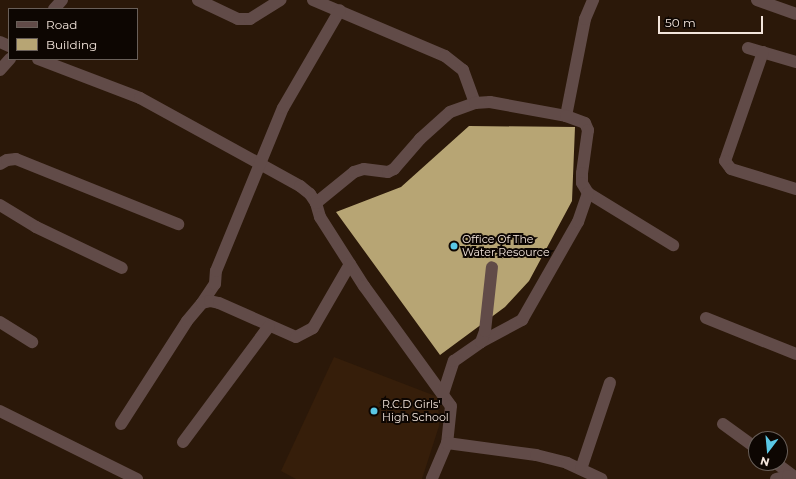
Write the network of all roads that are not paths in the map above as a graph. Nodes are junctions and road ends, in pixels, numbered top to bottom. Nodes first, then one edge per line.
1 (62, 0) edge
2 (198, 0) edge
3 (280, 0) edge
4 (313, 0) edge
5 (593, 0) edge
6 (757, 0) edge
7 (328, 2) edge
8 (55, 8) edge
9 (340, 10) junction
10 (796, 14) edge
11 (748, 48) dead end
12 (763, 52) junction
13 (9, 60) edge
14 (41, 60) edge
15 (796, 62) edge
16 (0, 70) edge
17 (475, 103) junction
18 (566, 116) junction
19 (0, 164) edge
20 (260, 165) junction
21 (796, 189) edge
22 (588, 193) junction
23 (316, 203) junction
24 (0, 205) edge
25 (178, 224) dead end
26 (673, 245) dead end
27 (350, 264) junction
28 (492, 267) dead end
29 (122, 268) dead end
30 (202, 303) junction
31 (706, 318) dead end
32 (0, 322) edge
33 (269, 326) junction
34 (32, 342) dead end
35 (481, 342) junction
36 (796, 354) edge
37 (610, 383) dead end
38 (443, 394) junction
39 (0, 412) edge
40 (121, 424) dead end
41 (723, 424) dead end
42 (183, 442) dead end
43 (748, 442) edge
44 (447, 443) junction
45 (581, 469) junction
46 (787, 471) edge
47 (796, 478) edge
48 (137, 479) edge
49 (432, 479) edge
50 (602, 479) edge
51 (776, 479) edge

1 - 8 street
2 - 3 street
4 - 7 street
5 - 18 street
6 - 10 street
7 - 9 street
9 - 17 street
9 - 20 street
11 - 12 street
12 - 15 street
12 - 21 street
13 - 16 street
14 - 20 street
17 - 18 street
17 - 23 street
18 - 22 street
19 - 25 street
20 - 23 street
20 - 30 street
22 - 26 street
22 - 35 street
23 - 27 street
24 - 29 street
27 - 33 street
27 - 38 street
28 - 35 street
30 - 33 street
30 - 40 street
31 - 36 street
32 - 34 street
33 - 42 street
35 - 38 street
37 - 45 street
38 - 44 street
39 - 48 street
41 - 43 street
44 - 45 street
44 - 49 street
45 - 50 street
46 - 47 street
47 - 51 street

